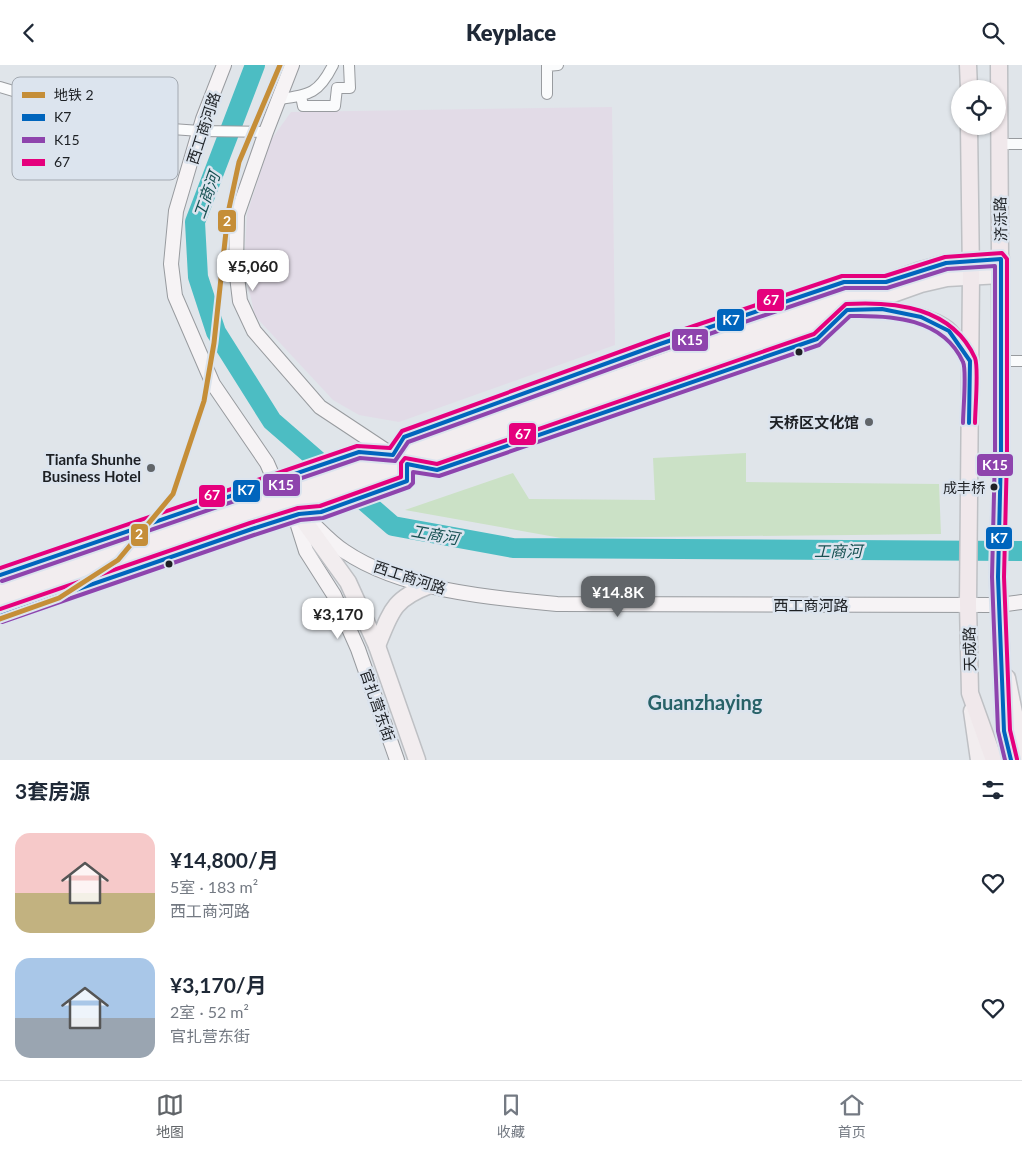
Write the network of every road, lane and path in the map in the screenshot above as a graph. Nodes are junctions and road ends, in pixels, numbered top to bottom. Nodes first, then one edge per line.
1 (224, 65) edge
2 (292, 65) edge
3 (333, 65) edge
4 (349, 65) edge
5 (558, 65) edge
6 (968, 65) edge
7 (999, 65) edge
8 (969, 80) edge
9 (0, 87) edge
10 (12, 91) edge
11 (547, 94) dead end
12 (301, 96) junction
13 (280, 99) junction
14 (178, 129) edge
15 (200, 131) junction
16 (266, 132) junction
17 (969, 135) edge
18 (1000, 144) junction
19 (1022, 144) edge
20 (1001, 267) junction
21 (971, 268) junction
22 (847, 311) junction
23 (970, 361) junction
24 (1001, 361) junction
25 (1022, 361) edge
26 (393, 455) junction
27 (407, 464) junction
28 (278, 488) junction
29 (296, 512) junction
30 (430, 585) junction
31 (0, 591) edge
32 (1022, 602) edge
33 (968, 604) junction
34 (0, 605) edge
35 (999, 605) junction
36 (999, 639) junction
37 (377, 646) junction
38 (970, 693) junction
39 (1022, 752) edge
40 (397, 760) edge
41 (417, 760) edge
42 (980, 760) edge
43 (994, 760) edge
44 (1010, 760) edge

1 - 15 main road, 西工商河路
2 - 13 main road
3 - 12 street
4 - 12 street
5 - 11 street
6 - 8 highway
7 - 18 highway, 济泺路
9 - 10 street
12 - 13 street
13 - 16 main road
14 - 15 street
15 - 16 street
15 - 28 main road, 西工商河路
16 - 26 main road
17 - 21 highway, 济泺路
18 - 19 street
18 - 20 highway, 济泺路
20 - 21 main road
20 - 24 highway, 济泺路
21 - 22 main road
21 - 23 highway, 济泺路
21 - 26 main road
22 - 23 main road
22 - 27 main road
23 - 33 highway, 济泺路
24 - 25 street
24 - 35 highway, 济泺路
26 - 27 main road
26 - 28 main road
27 - 29 main road
28 - 29 main road, 西工商河路
28 - 31 main road
29 - 30 main road, 西工商河路
29 - 34 main road
29 - 37 main road, 官扎营东街
29 - 40 main road, 官扎营东街
30 - 33 main road, 西工商河路
30 - 37 main road, 官扎营东街
32 - 35 main road, 西工商河路
33 - 35 main road, 西工商河路
33 - 38 highway, 天成路
35 - 36 highway, 天成路
36 - 39 main road, 天成路
36 - 44 highway, 天成路
37 - 41 main road, 官扎营东街
38 - 42 main road, 天成路
38 - 43 highway, 天成路

